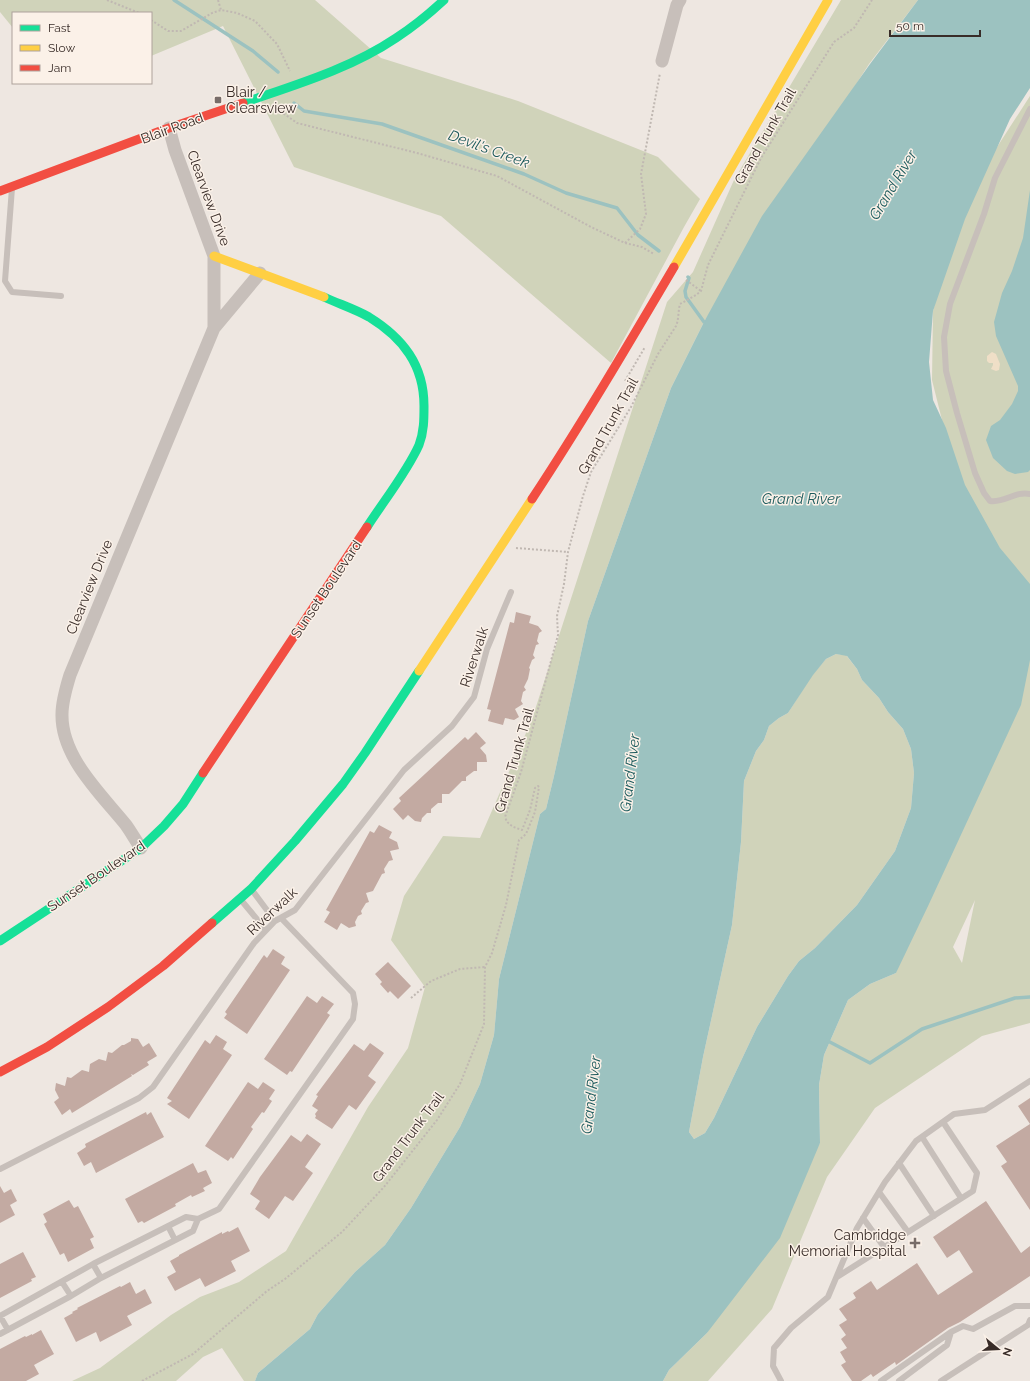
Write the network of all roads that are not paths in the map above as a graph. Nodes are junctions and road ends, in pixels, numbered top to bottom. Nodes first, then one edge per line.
1 (444, 0) edge
2 (828, 0) edge
3 (676, 2) edge
4 (662, 61) road end
5 (1030, 109) edge
6 (169, 128) junction
7 (12, 186) junction
8 (0, 191) edge
9 (214, 256) junction
10 (260, 274) junction
11 (61, 296) dead end
12 (214, 328) junction
13 (1030, 494) edge
14 (511, 592) dead end
15 (141, 848) junction
16 (251, 889) junction
17 (240, 899) junction
18 (278, 920) junction
19 (266, 930) junction
20 (0, 941) edge
21 (0, 1072) edge
22 (1030, 1081) edge
23 (943, 1122) junction
24 (922, 1137) junction
25 (899, 1164) junction
26 (0, 1169) edge
27 (879, 1192) junction
28 (961, 1198) junction
29 (934, 1216) junction
30 (863, 1218) junction
31 (198, 1219) junction
32 (168, 1226) junction
33 (908, 1232) junction
34 (175, 1240) junction
35 (884, 1247) junction
36 (93, 1264) junction
37 (837, 1277) junction
38 (102, 1278) junction
39 (62, 1282) junction
40 (71, 1296) junction
41 (1030, 1306) edge
42 (0, 1316) edge
43 (1030, 1320) edge
44 (8, 1330) junction
45 (951, 1332) junction
46 (0, 1334) edge
47 (781, 1381) edge
48 (881, 1381) edge
49 (899, 1381) edge
50 (941, 1381) edge

1 - 6 street, Blair Road
2 - 16 street
3 - 4 street
5 - 13 lane
6 - 7 street, Blair Road
6 - 9 street, Clearview Drive
7 - 8 street, Blair Road
7 - 11 lane
9 - 10 street, Sunset Boulevard
9 - 12 street, Clearview Drive
10 - 12 street, Clearview Drive
10 - 15 street, Sunset Boulevard
12 - 15 street, Clearview Drive
14 - 18 lane, Riverwalk
15 - 20 street, Sunset Boulevard
16 - 17 street
16 - 18 lane
17 - 19 lane
17 - 21 street
18 - 19 lane, Riverwalk
18 - 31 lane
19 - 26 lane, Riverwalk
22 - 23 lane
23 - 24 lane
23 - 28 lane
24 - 25 lane
24 - 28 lane
25 - 27 lane
25 - 29 lane
27 - 30 lane
27 - 33 lane
28 - 29 lane
29 - 33 lane
30 - 35 lane
30 - 37 lane
31 - 32 lane
31 - 34 lane
32 - 34 lane
32 - 36 lane
33 - 35 lane
34 - 38 lane
35 - 37 lane
36 - 38 lane
36 - 39 lane
37 - 47 lane
38 - 40 lane
39 - 40 lane
39 - 42 lane
40 - 44 lane
41 - 45 lane
42 - 44 lane
43 - 50 lane
44 - 46 lane
45 - 48 lane
45 - 49 lane

